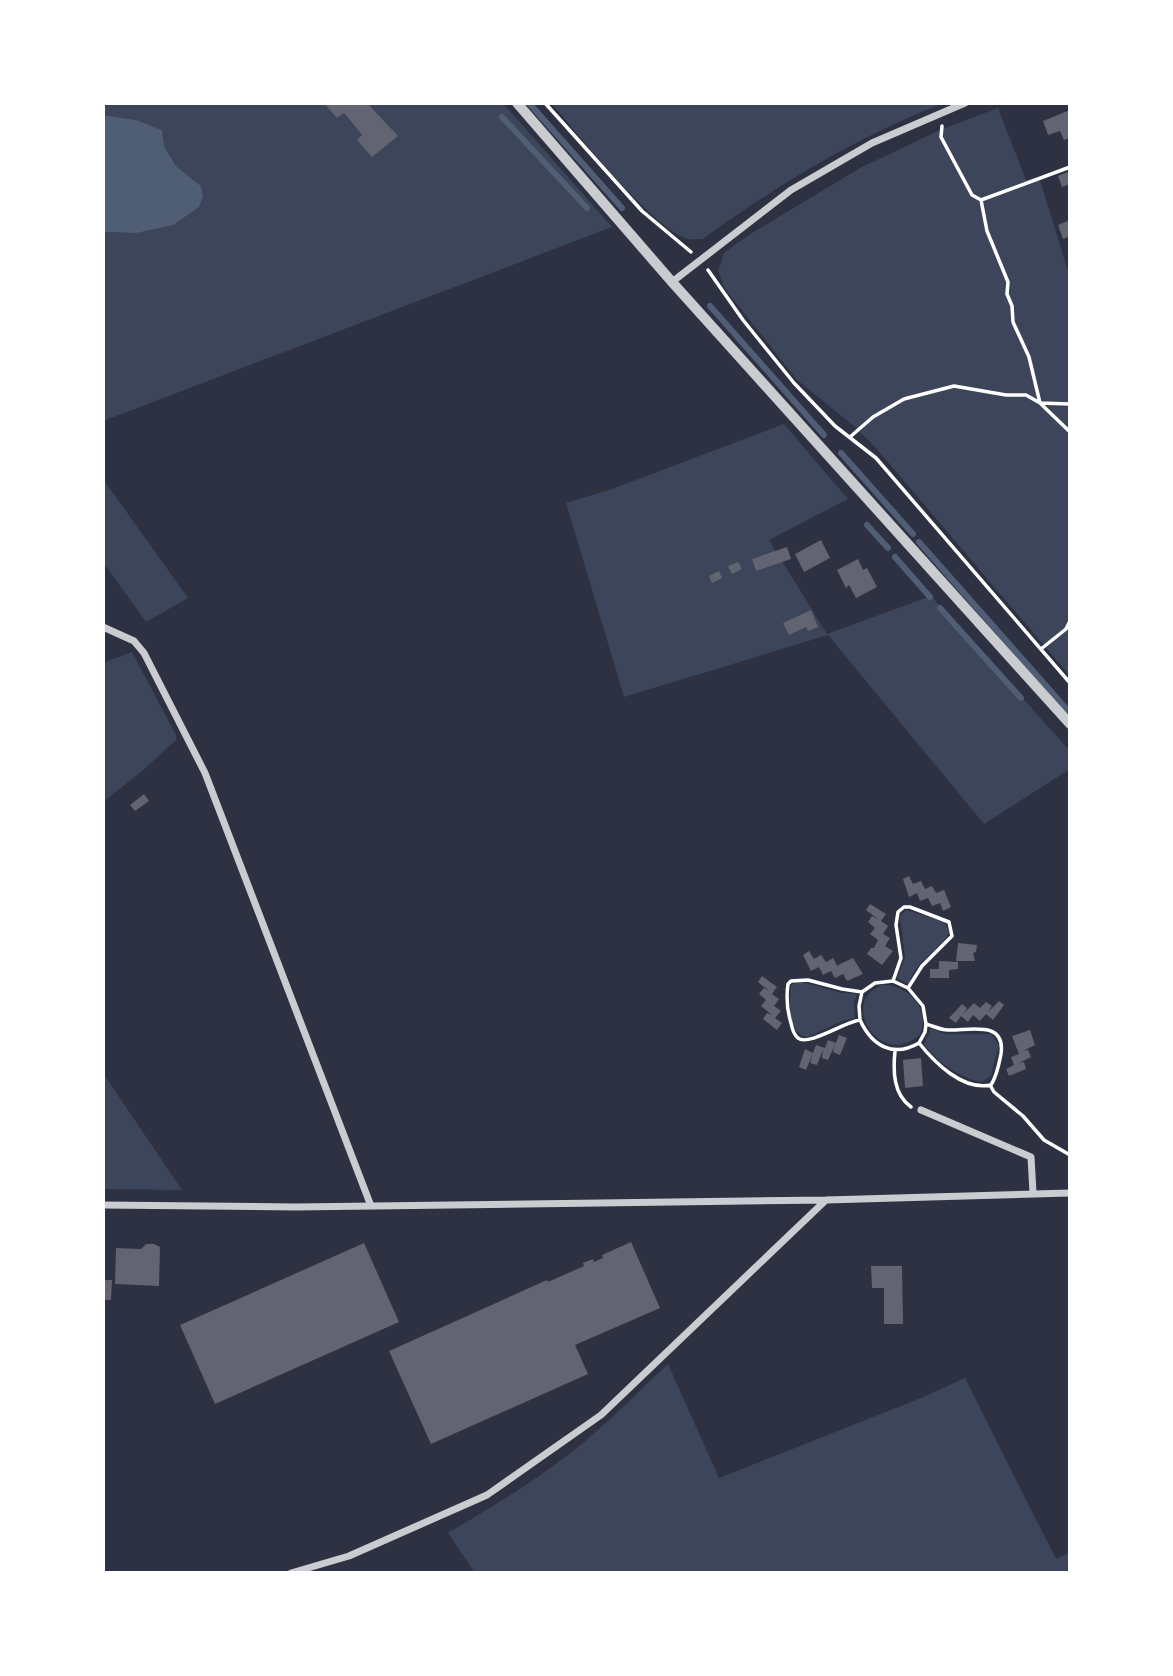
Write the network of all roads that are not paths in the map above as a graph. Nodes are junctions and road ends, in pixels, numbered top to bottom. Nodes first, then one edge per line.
1 (517, 103) edge
2 (965, 103) edge
3 (672, 282) junction
4 (103, 627) edge
5 (1070, 724) edge
6 (921, 1110) road end
7 (1033, 1193) junction
8 (1070, 1193) edge
9 (826, 1200) junction
10 (103, 1205) edge
11 (372, 1206) junction
12 (291, 1573) edge

1 - 3 street
2 - 3 street
3 - 5 street
4 - 11 street
6 - 7 street
7 - 8 street
7 - 9 street
9 - 11 street
9 - 12 street
10 - 11 street

